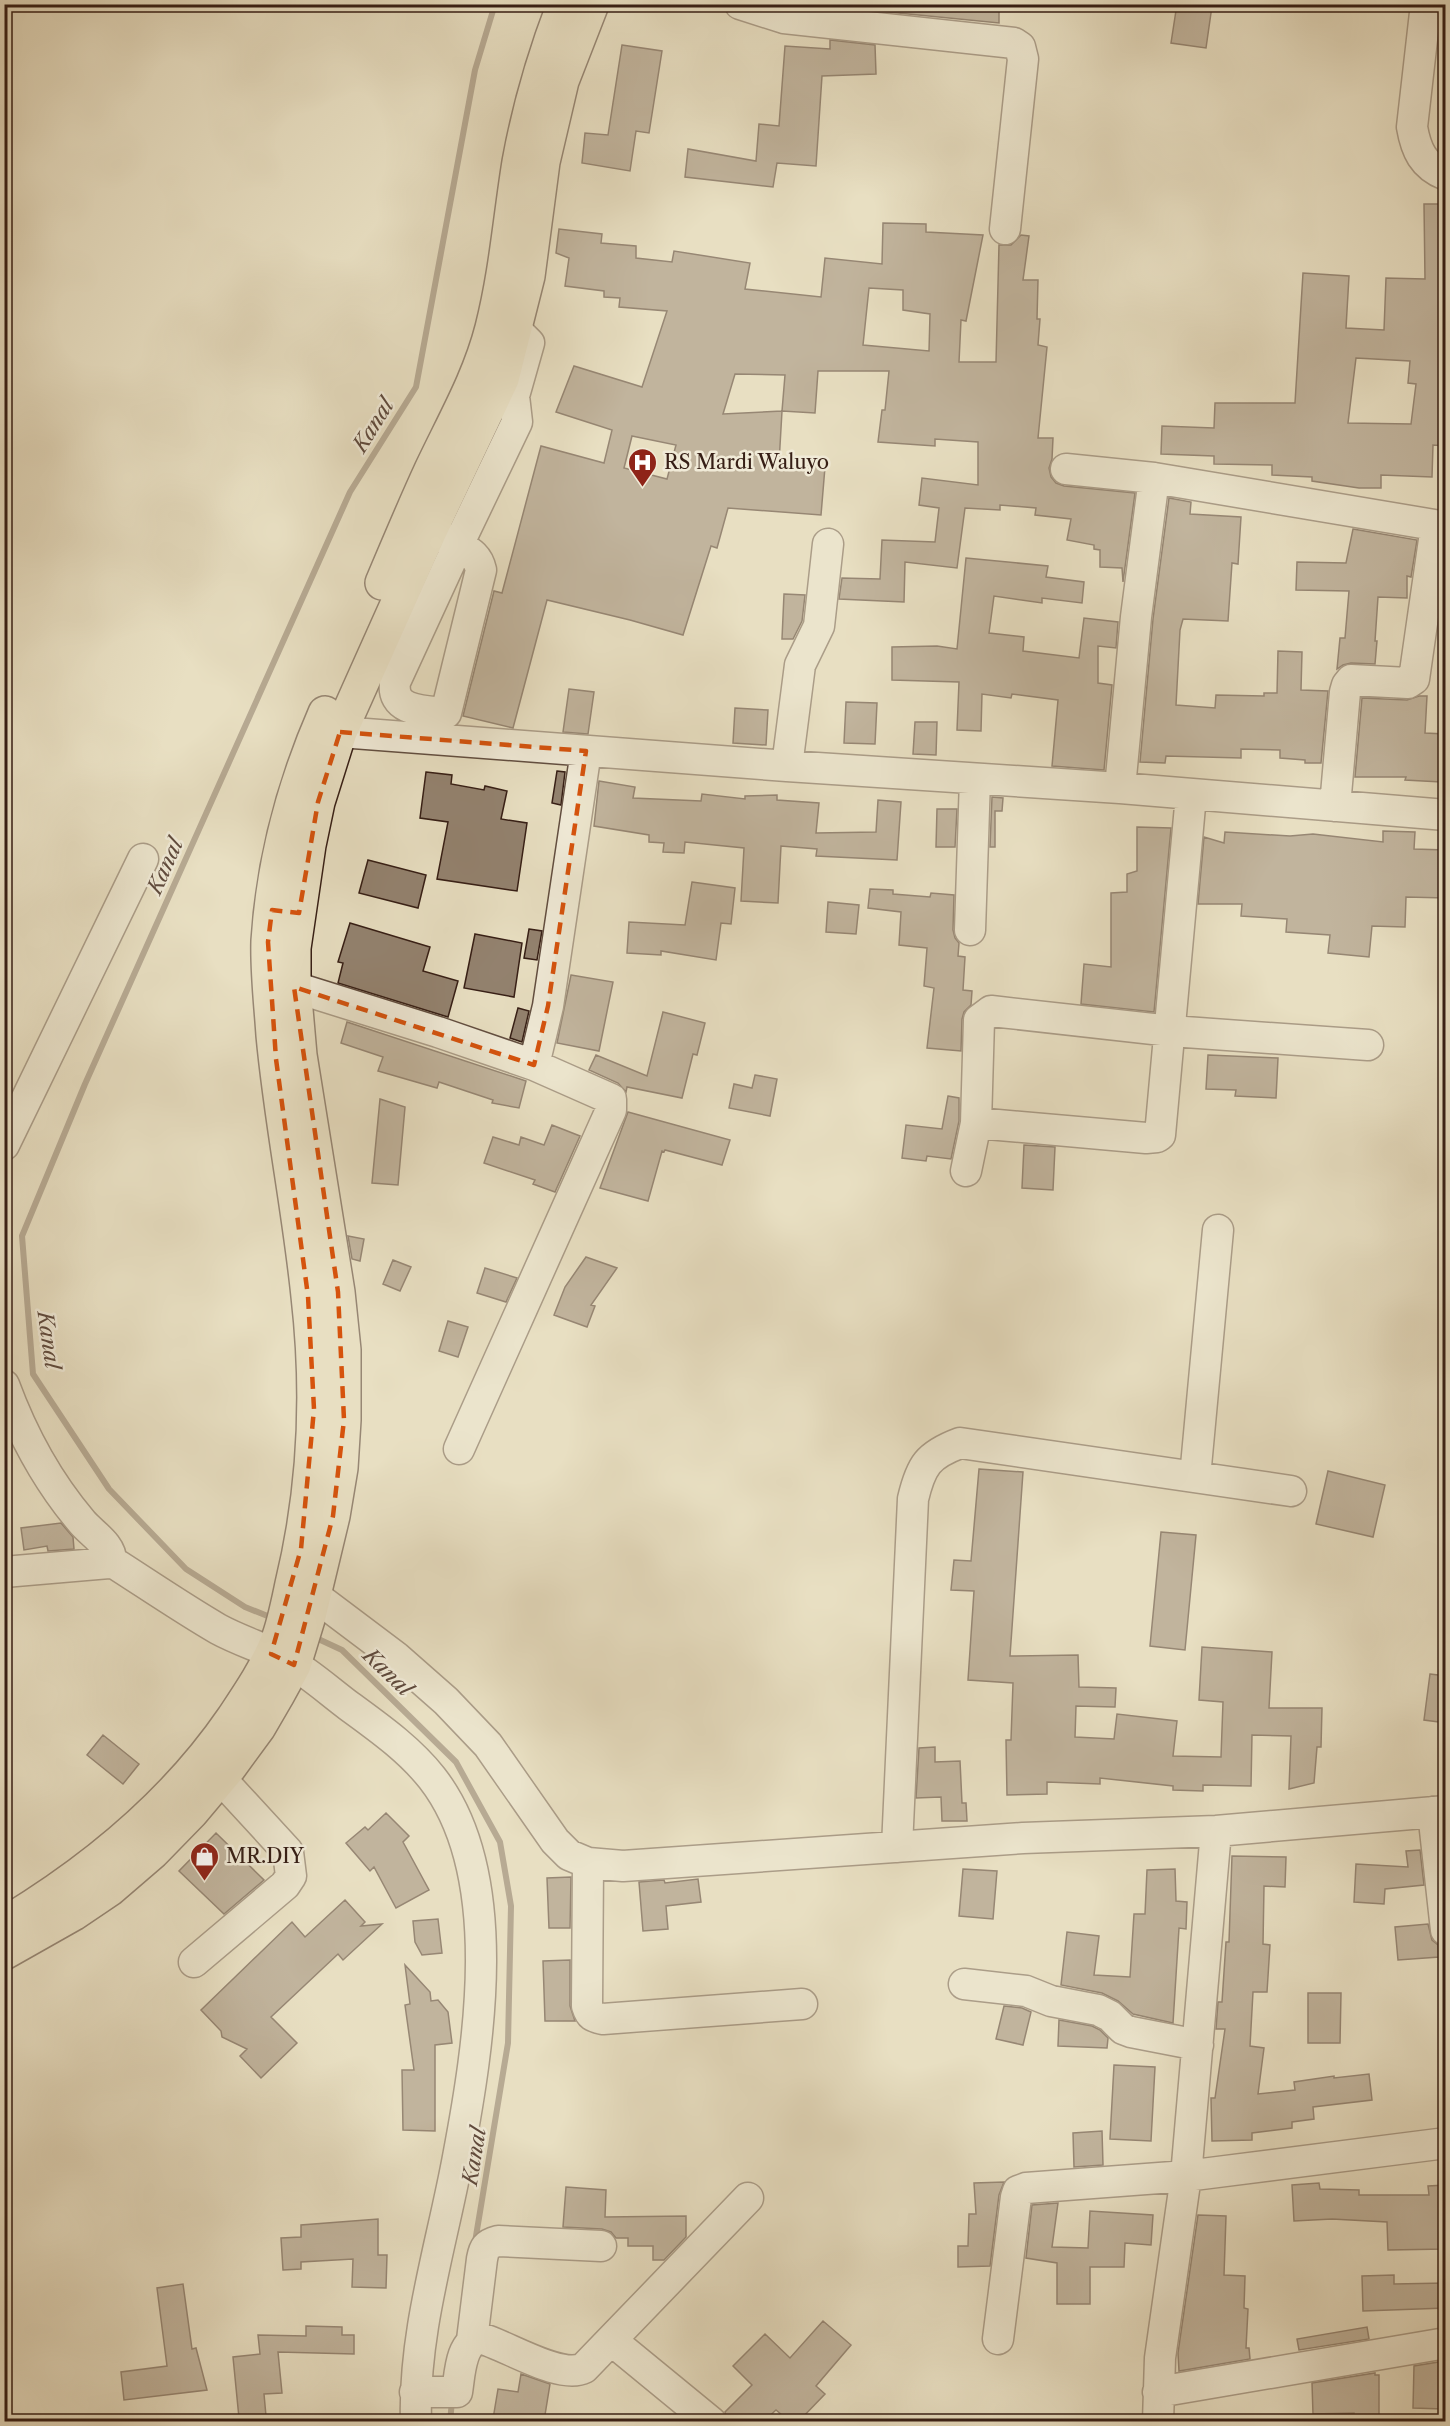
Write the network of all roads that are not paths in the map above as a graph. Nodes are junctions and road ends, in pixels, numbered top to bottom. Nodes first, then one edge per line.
1 (564, 4) edge
2 (592, 4) edge
3 (740, 4) edge
4 (1426, 4) edge
5 (1446, 175) edge
6 (1005, 229) dead end
7 (1066, 469) dead end
8 (1154, 478) junction
9 (1441, 526) edge
10 (444, 539) junction
11 (828, 544) dead end
12 (443, 727) junction
13 (340, 732) junction
14 (586, 751) junction
15 (787, 766) junction
16 (975, 779) junction
17 (1119, 788) junction
18 (1191, 795) junction
19 (1335, 806) junction
20 (1446, 815) edge
21 (143, 859) dead end
22 (285, 911) junction
23 (970, 930) dead end
24 (294, 987) junction
25 (1171, 1031) junction
26 (1368, 1046) dead end
27 (534, 1065) junction
28 (976, 1123) junction
29 (4, 1145) edge
30 (966, 1171) dead end
31 (1218, 1230) dead end
32 (4, 1385) edge
33 (459, 1449) dead end
34 (1195, 1477) junction
35 (1291, 1491) dead end
36 (111, 1561) junction
37 (4, 1572) edge
38 (293, 1626) junction
39 (220, 1778) junction
40 (1439, 1812) edge
41 (1216, 1831) junction
42 (897, 1847) junction
43 (588, 1863) junction
44 (4, 1924) edge
45 (1446, 1930) edge
46 (4, 1953) edge
47 (194, 1962) dead end
48 (964, 1984) dead end
49 (802, 2004) dead end
50 (1198, 2046) junction
51 (1446, 2143) edge
52 (1186, 2176) junction
53 (748, 2198) dead end
54 (601, 2246) dead end
55 (998, 2339) dead end
56 (472, 2340) junction
57 (611, 2340) junction
58 (1446, 2343) edge
59 (418, 2392) junction
60 (1158, 2392) junction
61 (416, 2421) edge
62 (711, 2421) edge
63 (1158, 2421) edge

1 - 22 highway
2 - 10 highway
3 - 6 street
4 - 5 street
7 - 8 street
8 - 9 street
8 - 17 street
9 - 19 street
10 - 12 street
10 - 12 street
10 - 13 highway
11 - 15 street
12 - 13 street
12 - 14 street
13 - 22 highway
14 - 15 street
14 - 27 street
15 - 16 street
16 - 17 street
16 - 23 street
17 - 18 street
18 - 19 street
18 - 25 street
19 - 20 street
21 - 29 street
22 - 24 highway
22 - 38 highway
24 - 27 street
24 - 38 highway
25 - 26 street
25 - 28 street
25 - 28 street
27 - 33 street
28 - 30 street
31 - 34 street
32 - 36 street
34 - 35 street
34 - 42 street
36 - 37 street
36 - 38 street
38 - 39 highway
38 - 43 street
38 - 44 highway
38 - 59 street
39 - 46 highway
39 - 47 street
40 - 41 street
40 - 45 street
41 - 42 street
41 - 50 street
42 - 43 street
43 - 49 street
48 - 50 street
50 - 52 street
51 - 52 street
52 - 55 street
52 - 60 street
53 - 57 street
54 - 56 street
56 - 57 street
56 - 59 street
57 - 62 street
58 - 60 street
59 - 61 street
60 - 63 street

